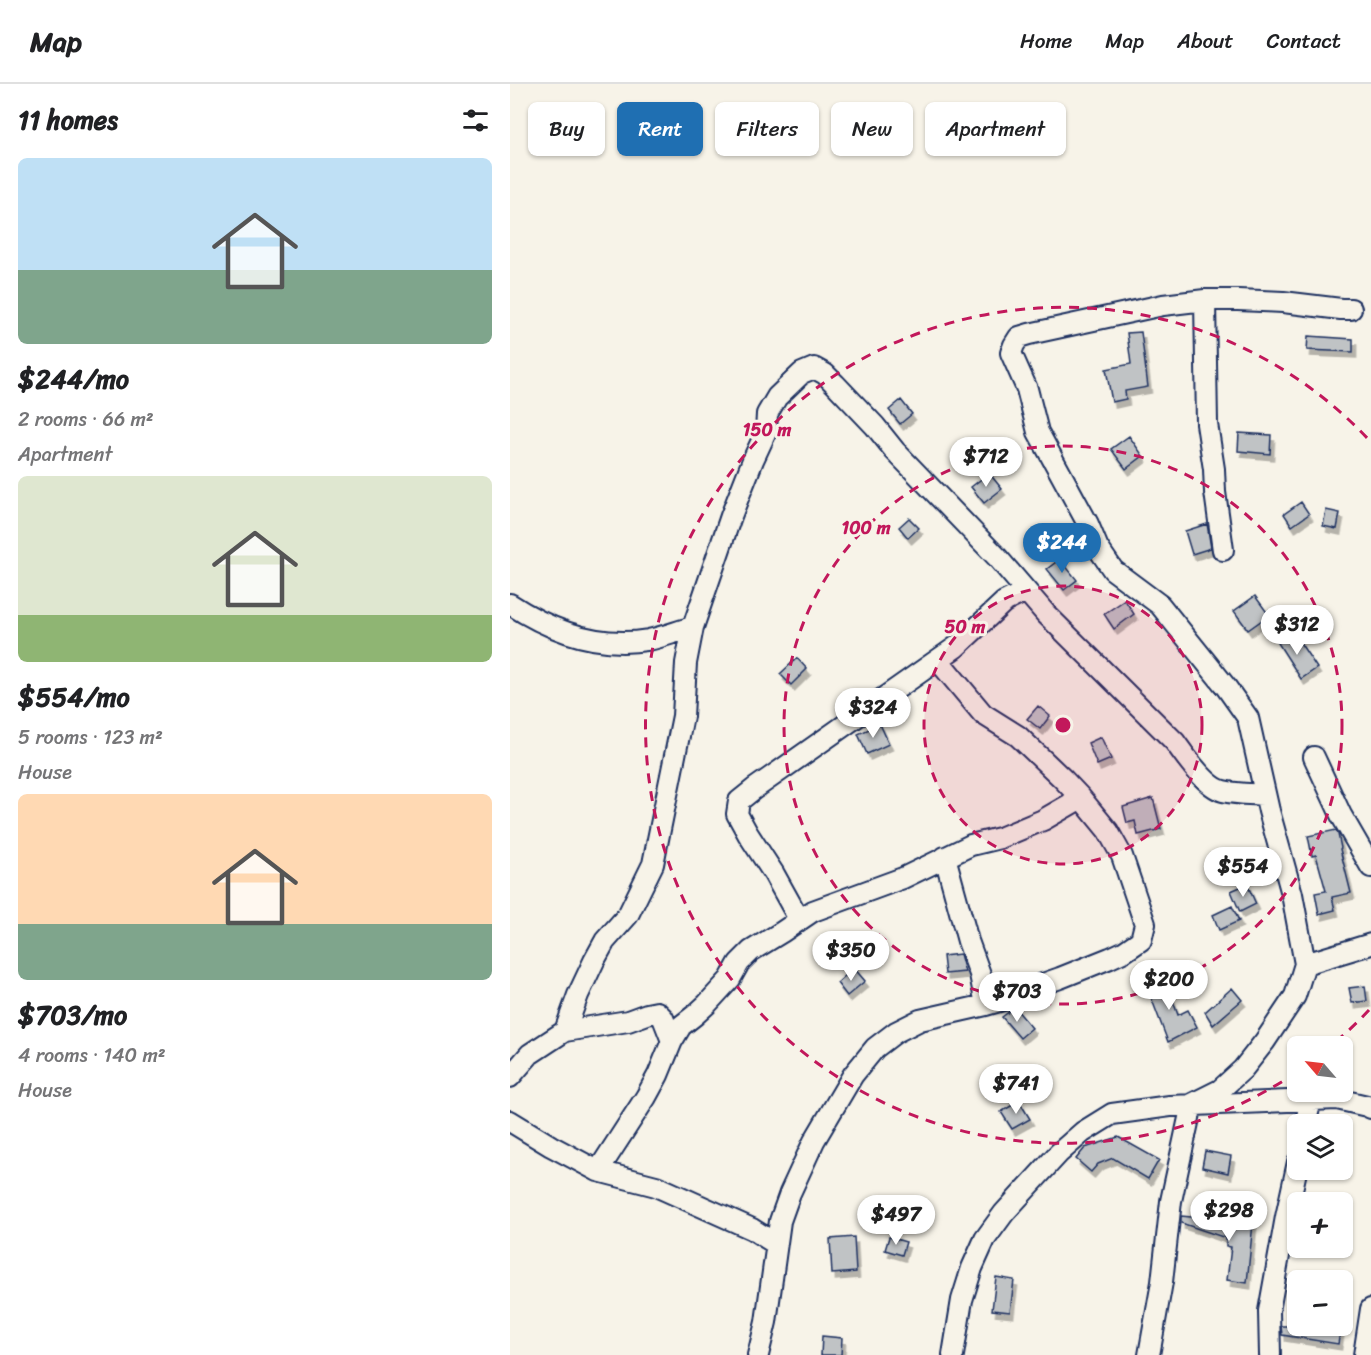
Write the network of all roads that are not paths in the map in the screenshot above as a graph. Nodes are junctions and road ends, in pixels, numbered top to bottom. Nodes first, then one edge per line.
1 (1205, 300) junction
2 (1351, 309) dead end
3 (1223, 550) dead end
4 (1026, 591) junction
5 (510, 604) edge
6 (693, 627) junction
7 (938, 660) junction
8 (1314, 757) dead end
9 (1265, 795) junction
10 (1081, 798) junction
11 (945, 857) junction
12 (1371, 867) edge
13 (799, 919) junction
14 (1371, 944) edge
15 (1305, 964) junction
16 (986, 1005) junction
17 (566, 1031) junction
18 (672, 1041) junction
19 (510, 1077) edge
20 (1287, 1101) edge
21 (1350, 1102) edge
22 (1192, 1104) junction
23 (1371, 1108) edge
24 (510, 1121) edge
25 (598, 1172) junction
26 (1294, 1180) edge
27 (776, 1244) junction
28 (1371, 1309) edge
29 (758, 1355) edge
30 (953, 1355) edge
31 (1149, 1355) edge
32 (1270, 1355) edge
33 (1364, 1355) edge

1 - 2 street
1 - 3 street
1 - 9 street
4 - 6 street
4 - 7 street
4 - 9 street
5 - 6 street
6 - 17 street
7 - 10 street
7 - 13 street
8 - 12 street
9 - 15 street
10 - 11 street
10 - 16 street
11 - 13 street
11 - 16 street
13 - 18 street
14 - 15 street
15 - 22 street
16 - 27 street
17 - 18 street
17 - 19 street
18 - 25 street
20 - 22 street
21 - 23 street
22 - 30 street
22 - 31 street
24 - 25 street
25 - 27 street
26 - 32 street
27 - 29 street
28 - 33 street

